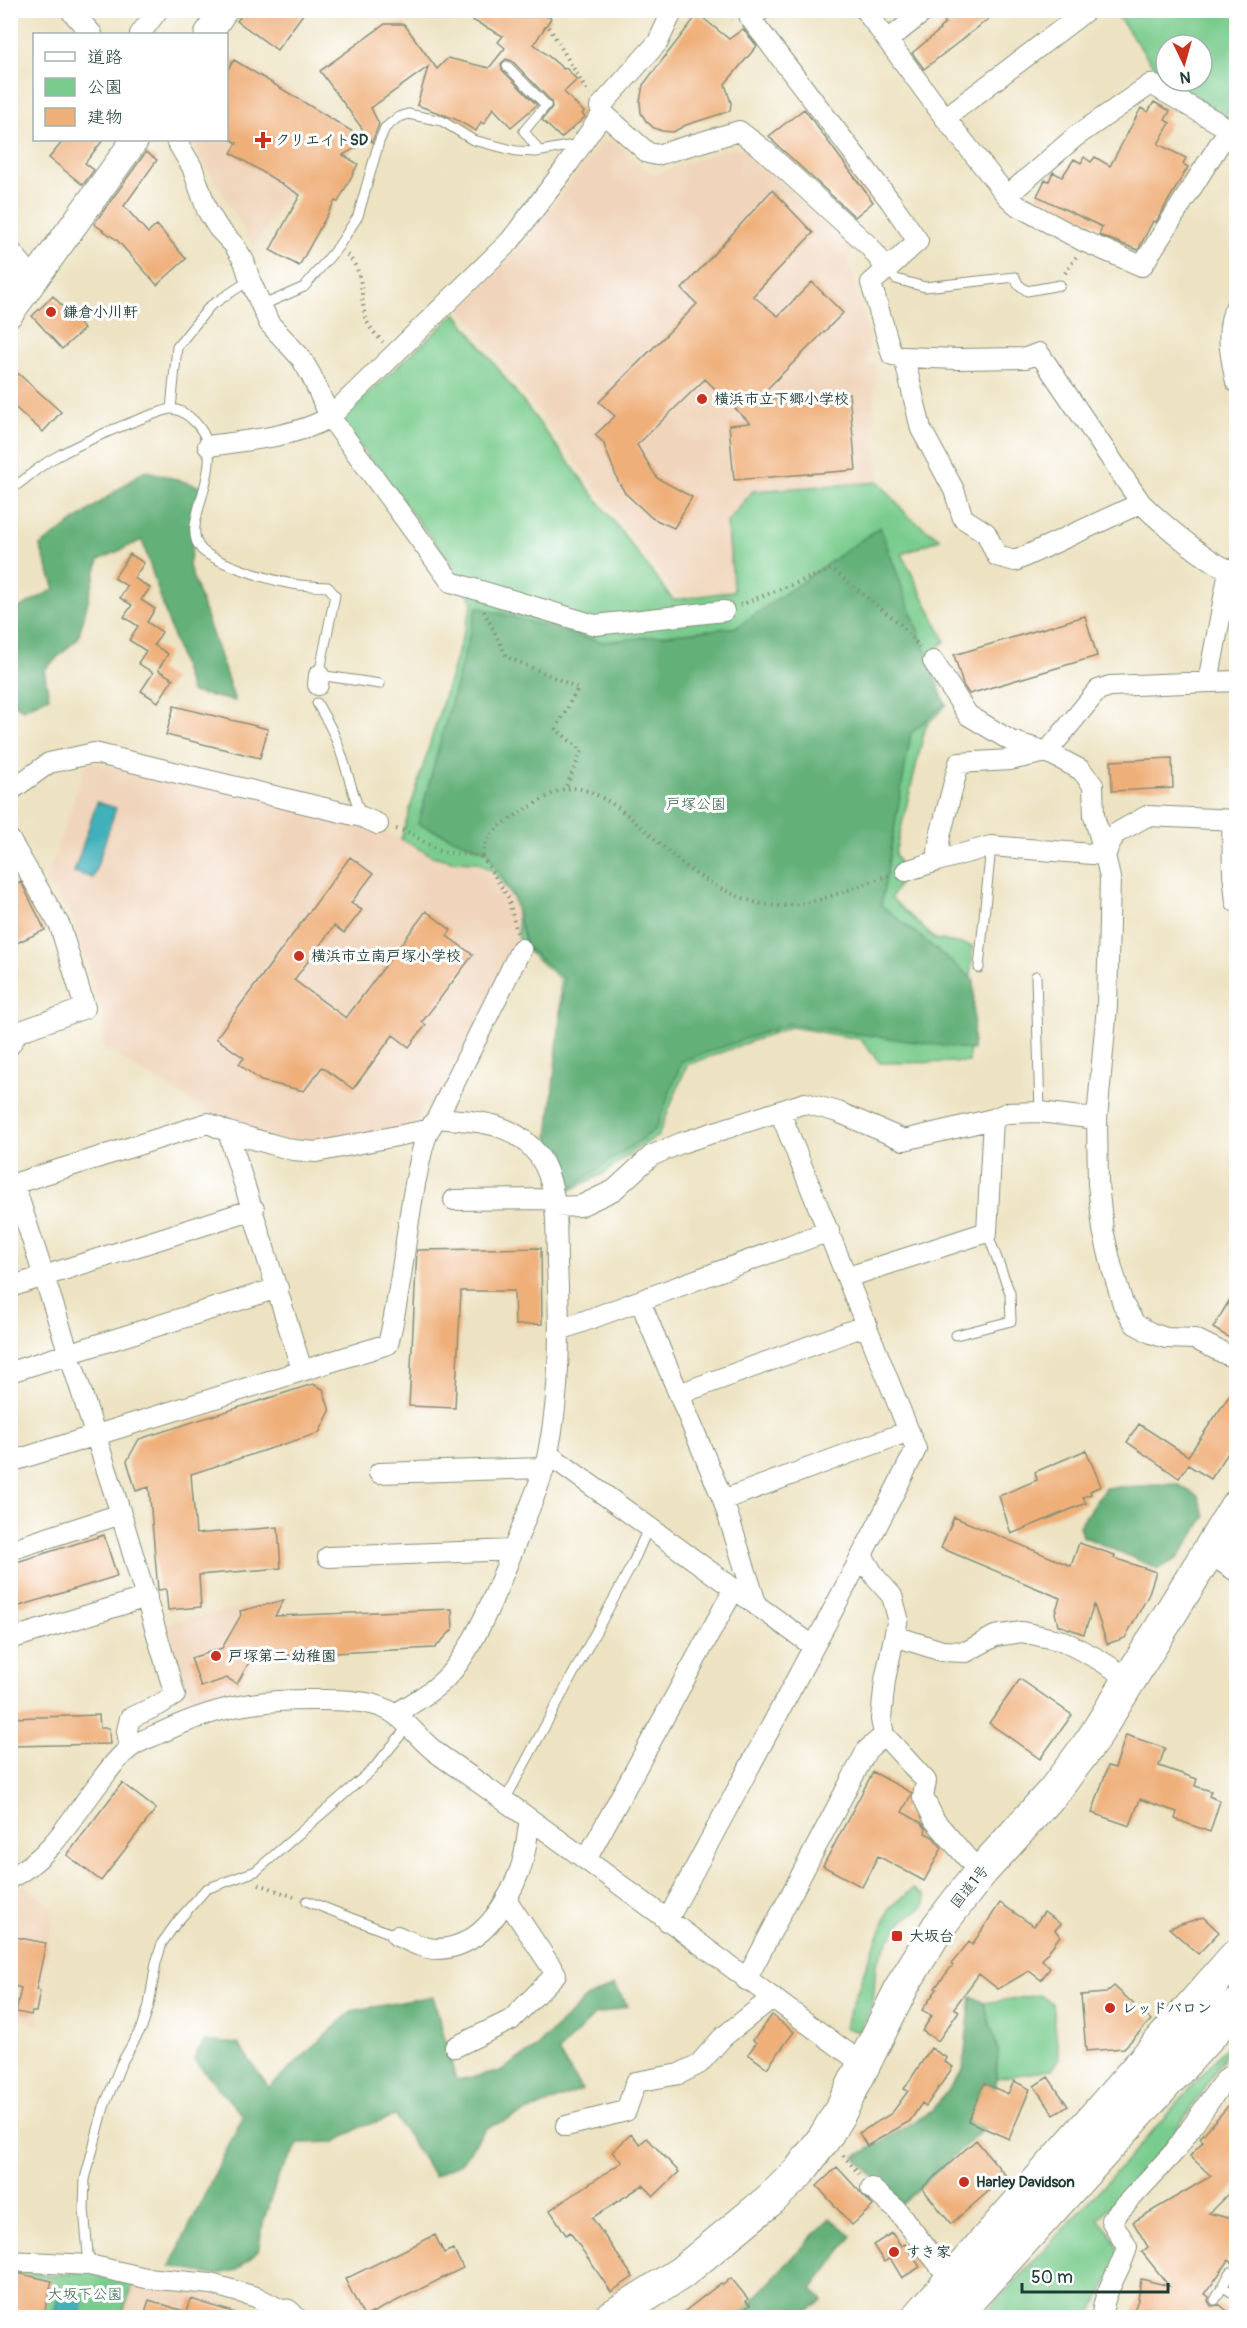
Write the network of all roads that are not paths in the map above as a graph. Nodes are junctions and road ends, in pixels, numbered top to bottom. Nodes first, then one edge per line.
1 (158, 10) edge
2 (224, 10) edge
3 (673, 10) edge
4 (761, 10) edge
5 (865, 10) edge
6 (926, 10) edge
7 (1087, 10) edge
8 (71, 11) edge
9 (91, 33) edge
10 (141, 33) edge
11 (208, 33) edge
12 (888, 40) junction
13 (507, 66) dead end
14 (601, 110) junction
15 (945, 118) junction
16 (1233, 131) edge
17 (134, 141) edge
18 (177, 141) edge
19 (581, 143) junction
20 (539, 151) junction
21 (1007, 195) junction
22 (10, 250) edge
23 (887, 269) junction
24 (35, 280) junction
25 (250, 280) junction
26 (1060, 285) dead end
27 (261, 306) junction
28 (1236, 306) edge
29 (10, 313) edge
30 (903, 357) junction
31 (1236, 382) edge
32 (171, 409) junction
33 (330, 417) junction
34 (208, 446) junction
35 (10, 490) edge
36 (1141, 503) junction
37 (1233, 571) edge
38 (724, 611) road end
39 (933, 661) road end
40 (1236, 681) edge
41 (1208, 682) junction
42 (380, 684) dead end
43 (318, 688) junction
44 (1047, 752) junction
45 (10, 791) edge
46 (1234, 820) edge
47 (370, 821) joint
48 (10, 840) edge
49 (992, 846) junction
50 (1105, 855) junction
51 (938, 861) junction
52 (906, 871) road end
53 (1236, 902) edge
54 (521, 949) road end
55 (979, 968) dead end
56 (1036, 976) dead end
57 (10, 1045) edge
58 (780, 1112) junction
59 (1040, 1112) junction
60 (993, 1119) junction
61 (1097, 1119) junction
62 (432, 1124) junction
63 (228, 1132) junction
64 (12, 1185) edge
65 (454, 1200) dead end
66 (554, 1203) junction
67 (254, 1209) junction
68 (829, 1231) junction
69 (987, 1232) junction
70 (45, 1276) junction
71 (848, 1277) junction
72 (10, 1287) edge
73 (278, 1288) junction
74 (640, 1301) junction
75 (867, 1325) junction
76 (560, 1330) junction
77 (956, 1335) dead end
78 (70, 1354) junction
79 (1236, 1359) edge
80 (303, 1370) junction
81 (10, 1372) edge
82 (679, 1394) junction
83 (909, 1431) junction
84 (96, 1435) junction
85 (546, 1461) junction
86 (10, 1462) edge
87 (379, 1473) dead end
88 (723, 1500) junction
89 (1236, 1507) edge
90 (121, 1514) junction
91 (649, 1526) junction
92 (10, 1550) edge
93 (513, 1550) junction
94 (328, 1557) dead end
95 (863, 1557) junction
96 (1223, 1559) edge
97 (734, 1589) junction
98 (147, 1597) junction
99 (757, 1606) junction
100 (895, 1636) junction
101 (10, 1639) edge
102 (813, 1646) junction
103 (1130, 1679) junction
104 (403, 1719) junction
105 (884, 1735) junction
106 (130, 1748) junction
107 (505, 1800) junction
108 (530, 1819) junction
109 (586, 1860) junction
110 (980, 1873) junction
111 (10, 1878) edge
112 (506, 1899) junction
113 (307, 1901) road end
114 (666, 1921) junction
115 (397, 1936) joint
116 (1236, 1956) edge
117 (746, 1980) junction
118 (772, 1998) junction
119 (1236, 2006) edge
120 (455, 2047) dead end
121 (863, 2064) junction
122 (1236, 2079) edge
123 (566, 2126) dead end
124 (871, 2188) dead end
125 (10, 2261) edge
126 (89, 2265) junction
127 (1231, 2272) dead end
128 (950, 2279) junction
129 (1223, 2287) junction
130 (1236, 2295) edge
131 (1215, 2300) dead end
132 (290, 2315) edge
133 (610, 2318) edge
134 (918, 2318) edge
135 (952, 2318) edge
136 (1102, 2318) edge

1 - 10 street
2 - 11 street
3 - 14 street
4 - 23 street
5 - 12 street
6 - 12 street
7 - 15 street
8 - 9 street
12 - 15 street
13 - 20 lane
14 - 19 street
14 - 23 street
15 - 21 street
16 - 21 street
16 - 21 street
17 - 24 street
18 - 25 street
19 - 20 lane
19 - 33 street
20 - 27 lane
22 - 24 street
23 - 26 lane
23 - 30 street
24 - 29 street
25 - 27 street
25 - 32 lane
27 - 33 street
28 - 31 street
30 - 36 street
30 - 36 street
32 - 34 lane
32 - 35 lane
33 - 34 street
33 - 38 street
34 - 43 lane
36 - 37 street
37 - 41 street
39 - 44 street
40 - 41 street
41 - 44 street
42 - 43 lane
43 - 47 lane
44 - 50 street
44 - 51 street
45 - 47 street
46 - 50 street
46 - 53 street
48 - 57 street
49 - 50 street
49 - 51 street
49 - 55 lane
50 - 61 street
51 - 52 street
54 - 62 street
56 - 59 lane
58 - 60 street
58 - 66 street
58 - 68 street
59 - 60 street
59 - 61 street
60 - 69 street
61 - 79 street
62 - 63 street
62 - 66 street
62 - 80 street
63 - 64 street
63 - 67 street
64 - 70 street
65 - 66 street
66 - 76 street
67 - 70 street
67 - 73 street
68 - 71 street
68 - 74 street
69 - 71 street
69 - 77 lane
70 - 72 street
70 - 78 street
71 - 75 street
73 - 78 street
73 - 80 street
74 - 76 street
74 - 82 street
75 - 82 street
75 - 83 street
76 - 85 street
78 - 81 street
78 - 84 street
80 - 84 street
82 - 88 street
83 - 88 street
83 - 95 street
84 - 86 street
84 - 90 street
85 - 87 street
85 - 91 street
85 - 93 street
88 - 99 street
89 - 96 highway, 国道1号
90 - 92 street
90 - 98 street
91 - 97 street
91 - 107 lane
93 - 94 street
93 - 104 street
95 - 100 street
95 - 102 street
96 - 103 highway, 国道1号
97 - 99 street
97 - 109 street
98 - 101 street
98 - 106 street
99 - 102 street
100 - 103 street
100 - 105 street
102 - 114 street
103 - 110 highway, 国道1号
104 - 106 street
104 - 107 street
104 - 126 lane
105 - 110 street
105 - 117 street
106 - 111 street
107 - 108 street
108 - 109 street
108 - 112 street
109 - 114 street
110 - 121 highway, 国道1号
112 - 115 street
112 - 120 street
113 - 115 lane
114 - 117 street
116 - 128 highway
117 - 118 street
118 - 121 street
118 - 123 street
119 - 135 highway
121 - 133 highway, 国道1号
122 - 136 street
124 - 128 street
125 - 126 street
126 - 132 street
127 - 129 lane
128 - 134 highway
129 - 130 lane
129 - 131 lane

